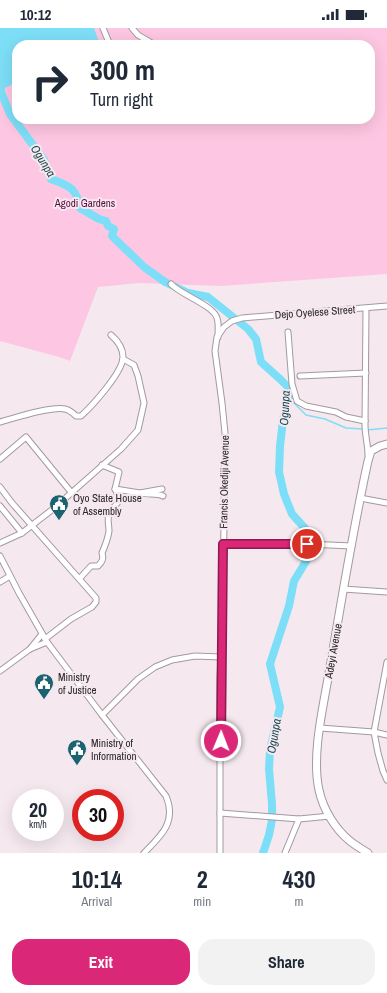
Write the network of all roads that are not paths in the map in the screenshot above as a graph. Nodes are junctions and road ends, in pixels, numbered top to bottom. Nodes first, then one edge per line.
1 (103, 28) edge
2 (132, 28) edge
3 (108, 40) edge
4 (146, 40) edge
5 (171, 284) dead end
6 (387, 306) edge
7 (366, 309) junction
8 (288, 332) dead end
9 (111, 336) dead end
10 (218, 337) junction
11 (123, 359) junction
12 (366, 372) junction
13 (300, 376) dead end
14 (0, 422) edge
15 (365, 423) junction
16 (387, 444) edge
17 (0, 459) edge
18 (368, 461) junction
19 (102, 465) junction
20 (0, 487) edge
21 (115, 489) junction
22 (162, 489) dead end
23 (71, 492) junction
24 (140, 493) junction
25 (163, 496) dead end
26 (360, 498) junction
27 (387, 503) edge
28 (0, 506) edge
29 (33, 525) junction
30 (22, 533) junction
31 (0, 542) edge
32 (223, 544) junction
33 (352, 546) junction
34 (0, 556) edge
35 (10, 576) junction
36 (80, 578) junction
37 (0, 582) edge
38 (343, 590) junction
39 (387, 592) edge
40 (45, 638) junction
41 (30, 650) junction
42 (221, 658) junction
43 (387, 665) edge
44 (0, 671) edge
45 (102, 715) junction
46 (320, 728) junction
47 (374, 732) junction
48 (387, 735) edge
49 (387, 780) edge
50 (220, 813) junction
51 (330, 816) junction
52 (299, 819) junction
53 (144, 853) edge
54 (220, 853) edge
55 (285, 853) edge
56 (368, 853) edge

1 - 3 street
2 - 4 street
5 - 10 street, Francis Okediji Avenue
6 - 7 street, Dejo Oyelese Street
7 - 10 street, Dejo Oyelese Street
7 - 12 street
8 - 15 street
9 - 11 street
10 - 32 street, Francis Okediji Avenue
11 - 14 street
11 - 19 street
12 - 13 street
12 - 15 street
15 - 18 street
16 - 18 street, Adeyi Avenue
17 - 23 street
18 - 26 street, Adeyi Avenue
19 - 21 street
19 - 23 street
20 - 29 street
21 - 24 street
21 - 36 street
22 - 24 street
23 - 29 street
24 - 25 street
26 - 27 street
26 - 33 street, Adeyi Avenue
28 - 30 street
29 - 30 street
29 - 36 street
30 - 31 street
32 - 33 street
32 - 42 street, Francis Okediji Avenue
33 - 38 street, Adeyi Avenue
34 - 35 street
35 - 37 street
35 - 40 street
36 - 40 street
38 - 39 street
38 - 46 street, Adeyi Avenue
40 - 41 street
40 - 41 street
40 - 45 street
41 - 44 street
42 - 45 street
42 - 50 street, Francis Okediji Avenue
43 - 47 street
45 - 53 street
46 - 47 street
46 - 51 street, Adeyi Avenue
47 - 48 street
47 - 49 street
50 - 52 street
50 - 54 street, Francis Okediji Avenue
51 - 52 street
51 - 56 street, Adeyi Avenue
52 - 55 street

